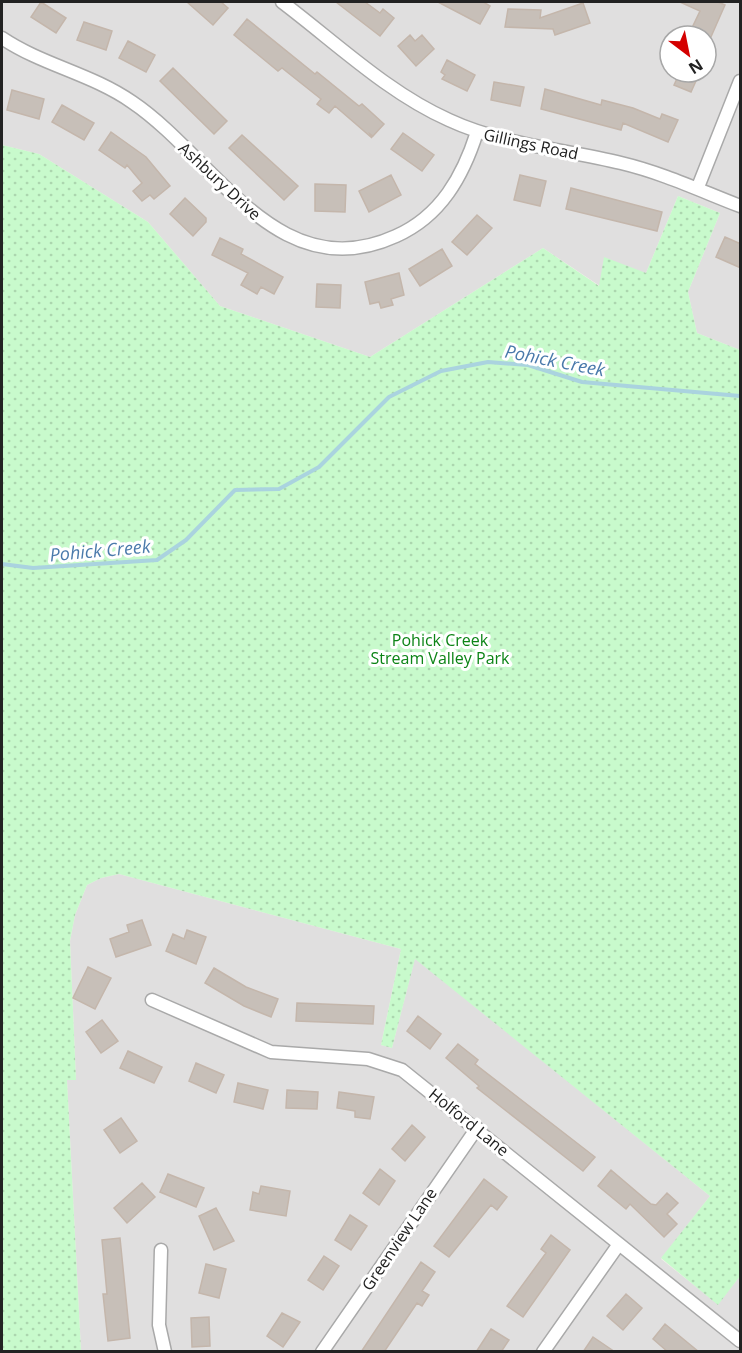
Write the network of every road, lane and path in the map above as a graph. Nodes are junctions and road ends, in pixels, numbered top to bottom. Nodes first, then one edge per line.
1 (282, 2) edge
2 (2, 38) edge
3 (741, 81) edge
4 (477, 132) junction
5 (698, 187) junction
6 (741, 207) edge
7 (152, 1000) dead end
8 (477, 1128) junction
9 (619, 1244) junction
10 (161, 1250) dead end
11 (741, 1341) edge
12 (165, 1352) edge
13 (322, 1352) edge
14 (543, 1352) edge

1 - 4 street, Gillings Road
2 - 4 street, Ashbury Drive
3 - 5 street
4 - 5 street, Gillings Road
5 - 6 street, Gillings Road
7 - 8 street, Holford Lane
8 - 9 street, Holford Lane
8 - 13 street, Greenview Lane
9 - 11 street, Holford Lane
9 - 14 street
10 - 12 street

